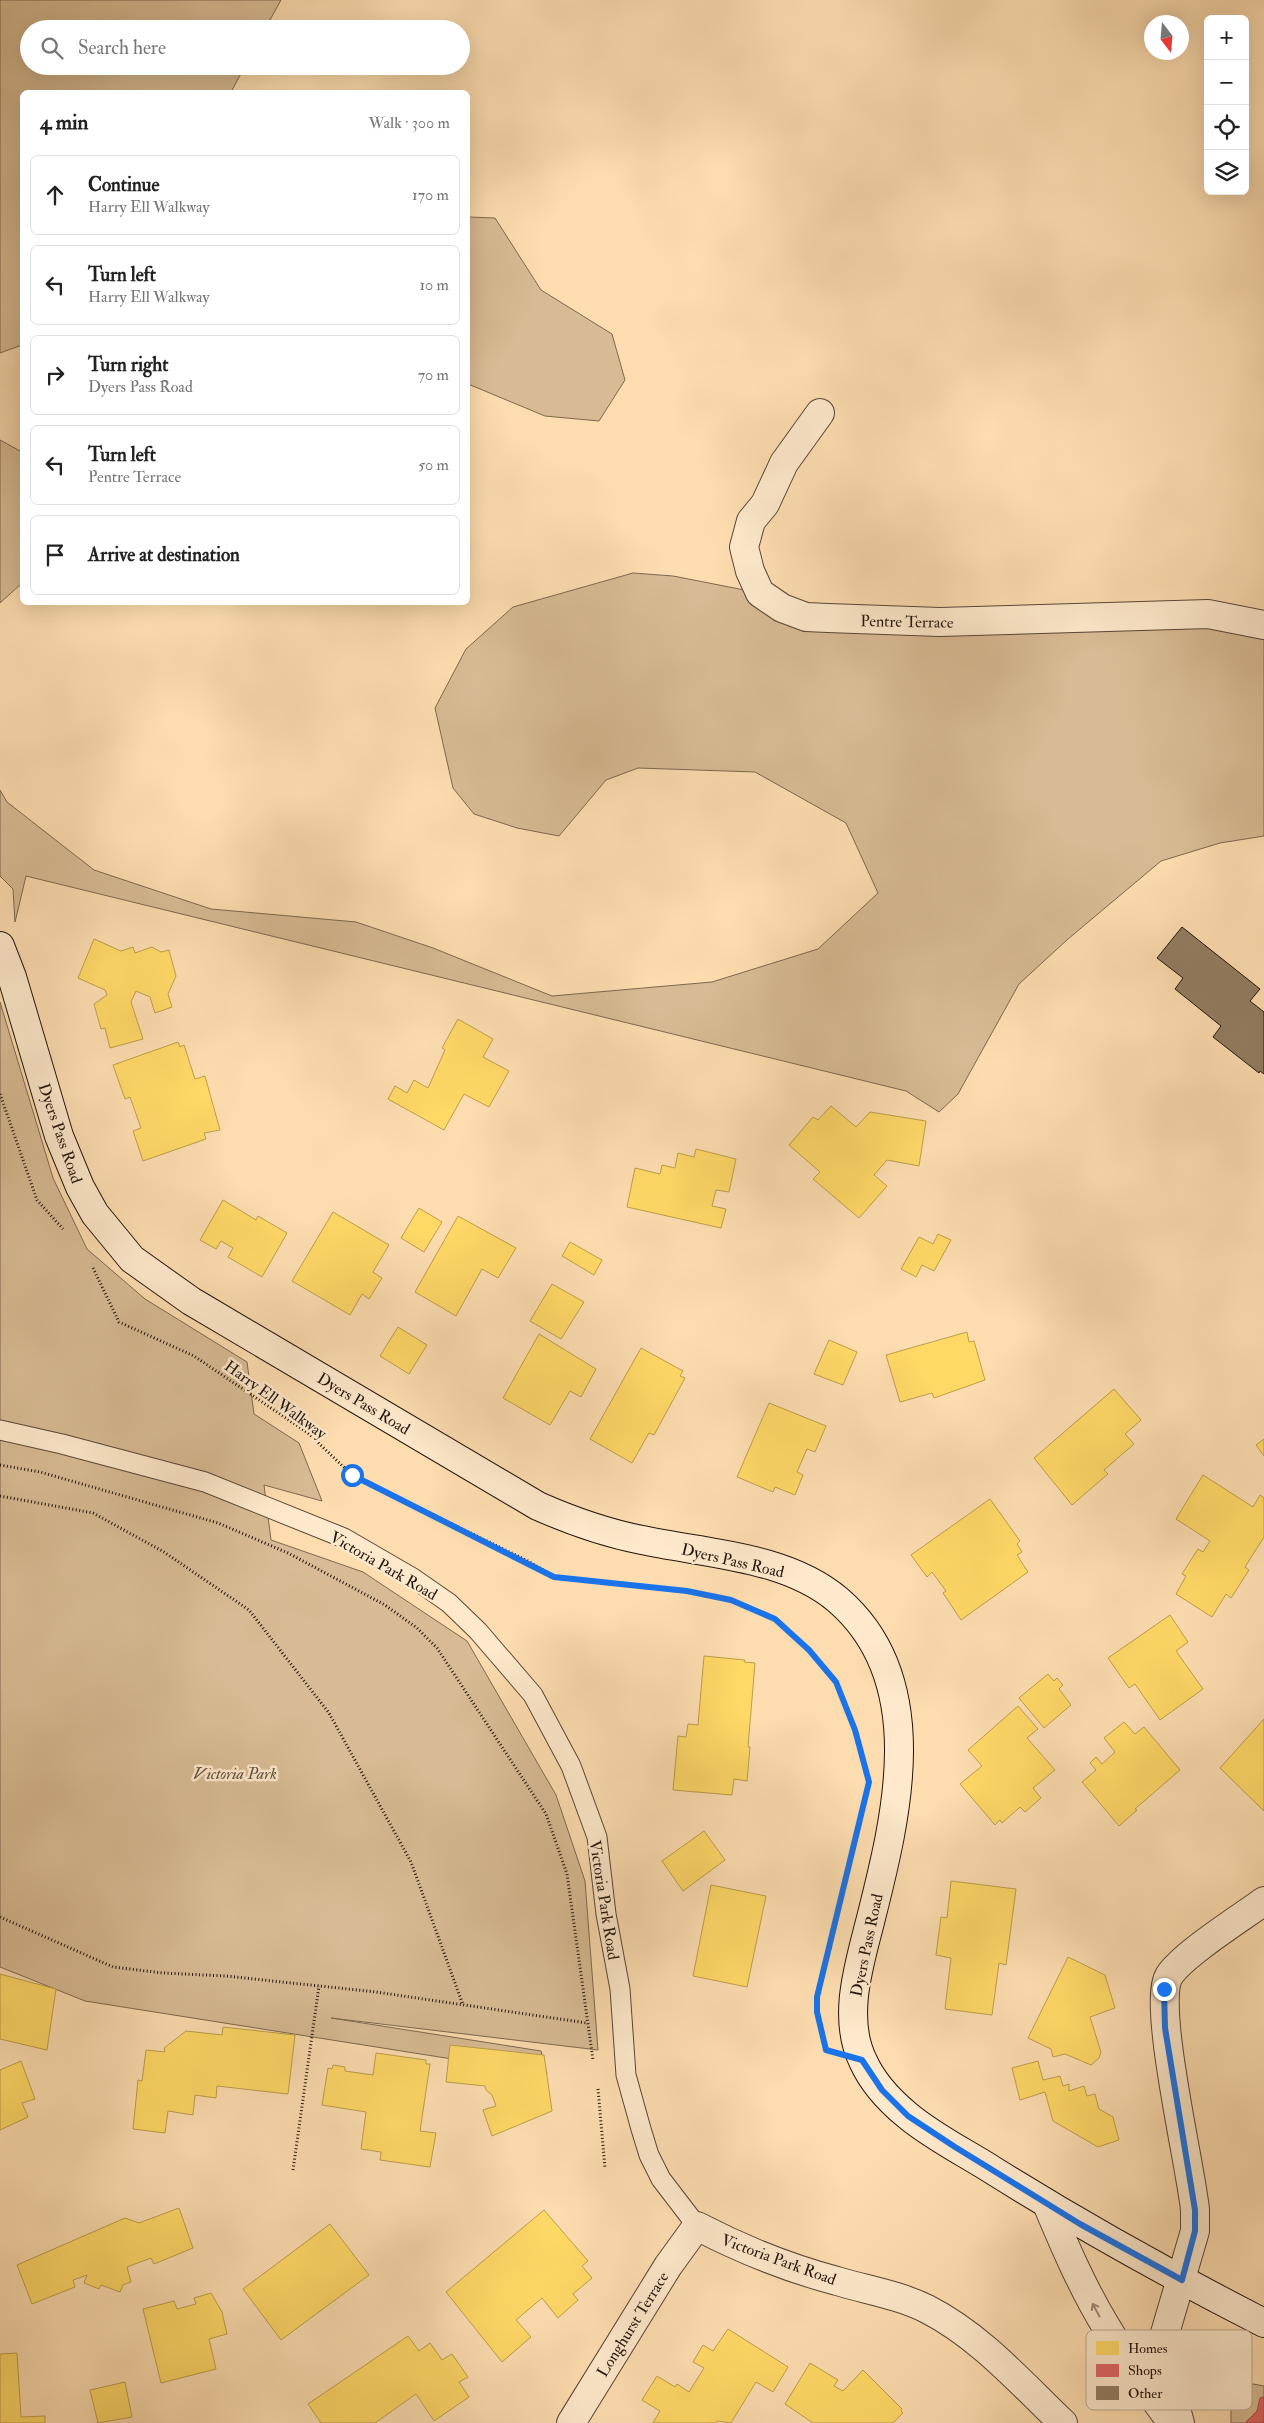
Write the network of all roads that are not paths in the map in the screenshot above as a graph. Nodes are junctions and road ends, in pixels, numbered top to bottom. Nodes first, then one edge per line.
1 (820, 413) dead end
2 (1264, 625) edge
3 (0, 946) edge
4 (0, 1430) edge
5 (1264, 1900) edge
6 (1046, 2204) junction
7 (697, 2226) junction
8 (1182, 2280) junction
9 (1264, 2323) edge
10 (1108, 2330) edge
11 (1166, 2330) edge
12 (1163, 2410) edge
13 (1176, 2410) edge
14 (571, 2423) edge
15 (1063, 2423) edge
16 (1172, 2423) edge
17 (1180, 2423) edge

1 - 2 street, Pentre Terrace
3 - 6 street, Dyers Pass Road
4 - 7 lane, Victoria Park Road
5 - 8 street
6 - 8 street, Dyers Pass Road
10 -> 6 street
7 - 14 street, Longhurst Terrace
7 - 15 street, Victoria Park Road
8 - 9 street, Dyers Pass Road
8 - 11 street
16 -> 12 street
13 - 17 street

